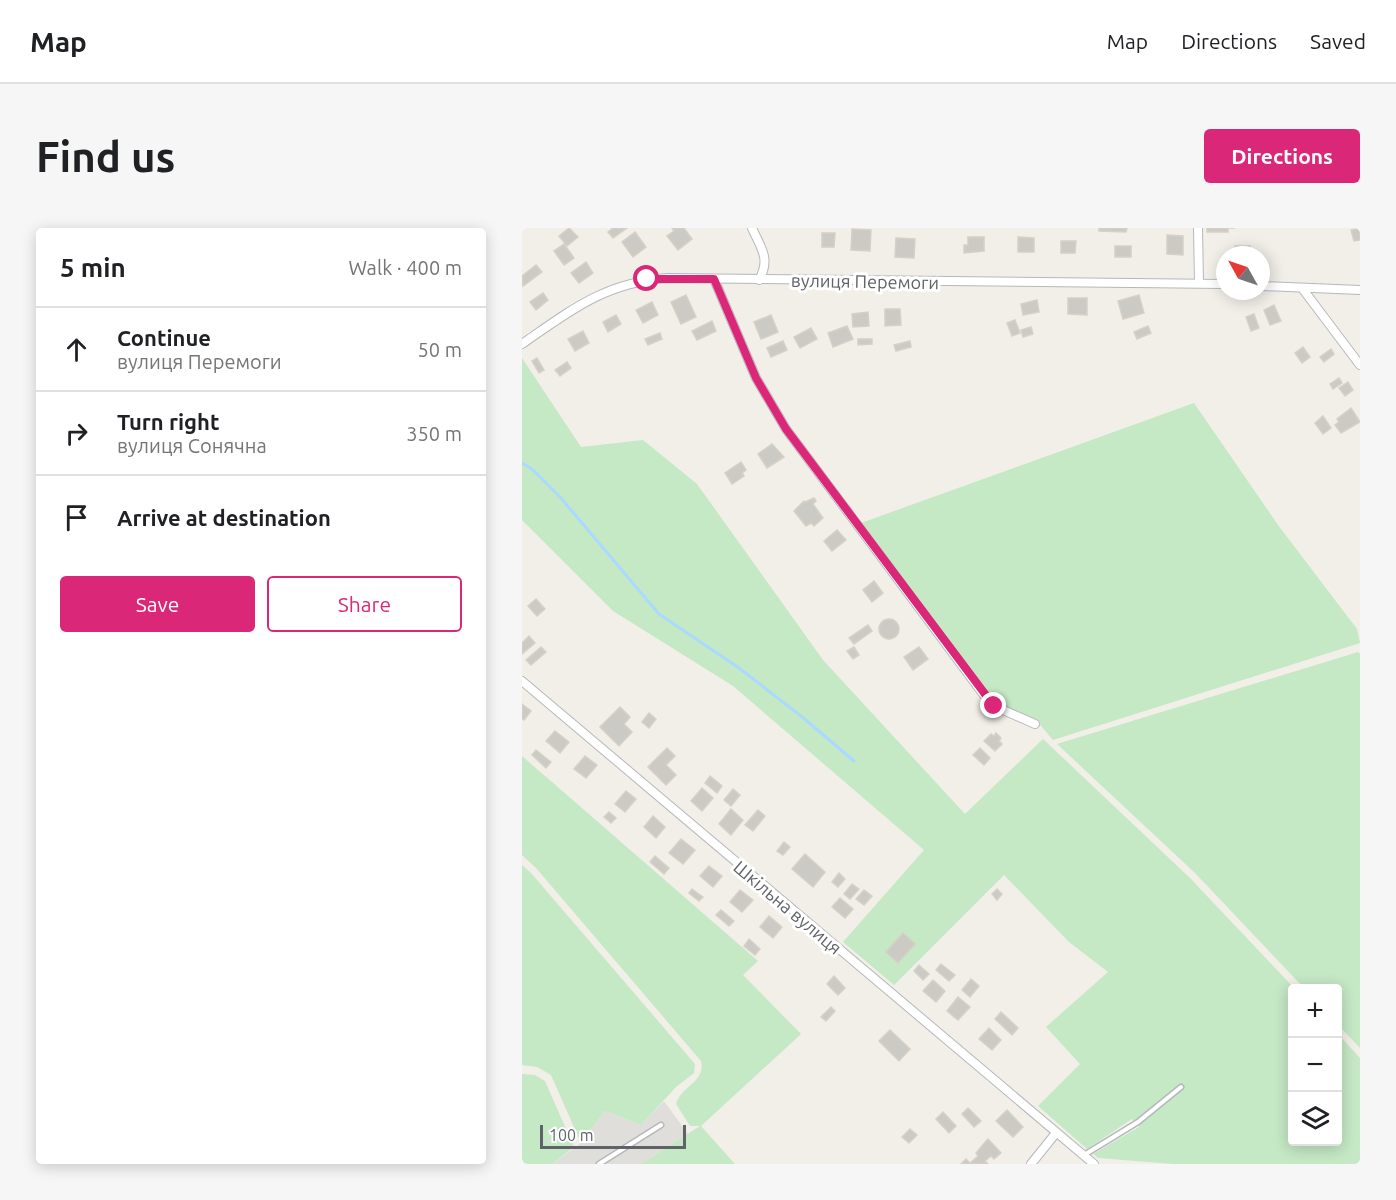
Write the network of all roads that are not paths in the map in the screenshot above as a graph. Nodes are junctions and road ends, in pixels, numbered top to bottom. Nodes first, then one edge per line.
1 (752, 228) edge
2 (1198, 228) edge
3 (714, 279) junction
4 (759, 280) junction
5 (1199, 282) junction
6 (1216, 283) edge
7 (1270, 286) edge
8 (1302, 288) junction
9 (1360, 290) edge
10 (522, 344) edge
11 (1360, 365) edge
12 (522, 681) edge
13 (1035, 724) dead end
14 (1181, 1086) dead end
15 (661, 1125) dead end
16 (1056, 1133) junction
17 (1084, 1156) junction
18 (598, 1164) edge
19 (1031, 1164) edge
20 (1095, 1164) edge

1 - 4 street
2 - 5 street
3 - 4 street, вулиця Перемоги
3 - 10 street, вулиця Перемоги
3 - 13 street
4 - 5 street, вулиця Перемоги
5 - 6 street, вулиця Перемоги
7 - 8 street
8 - 9 street
8 - 11 street
12 - 16 street, Шкільна вулиця
14 - 17 lane
15 - 18 lane
16 - 17 street, Шкільна вулиця
16 - 19 street
17 - 20 street, Шкільна вулиця

